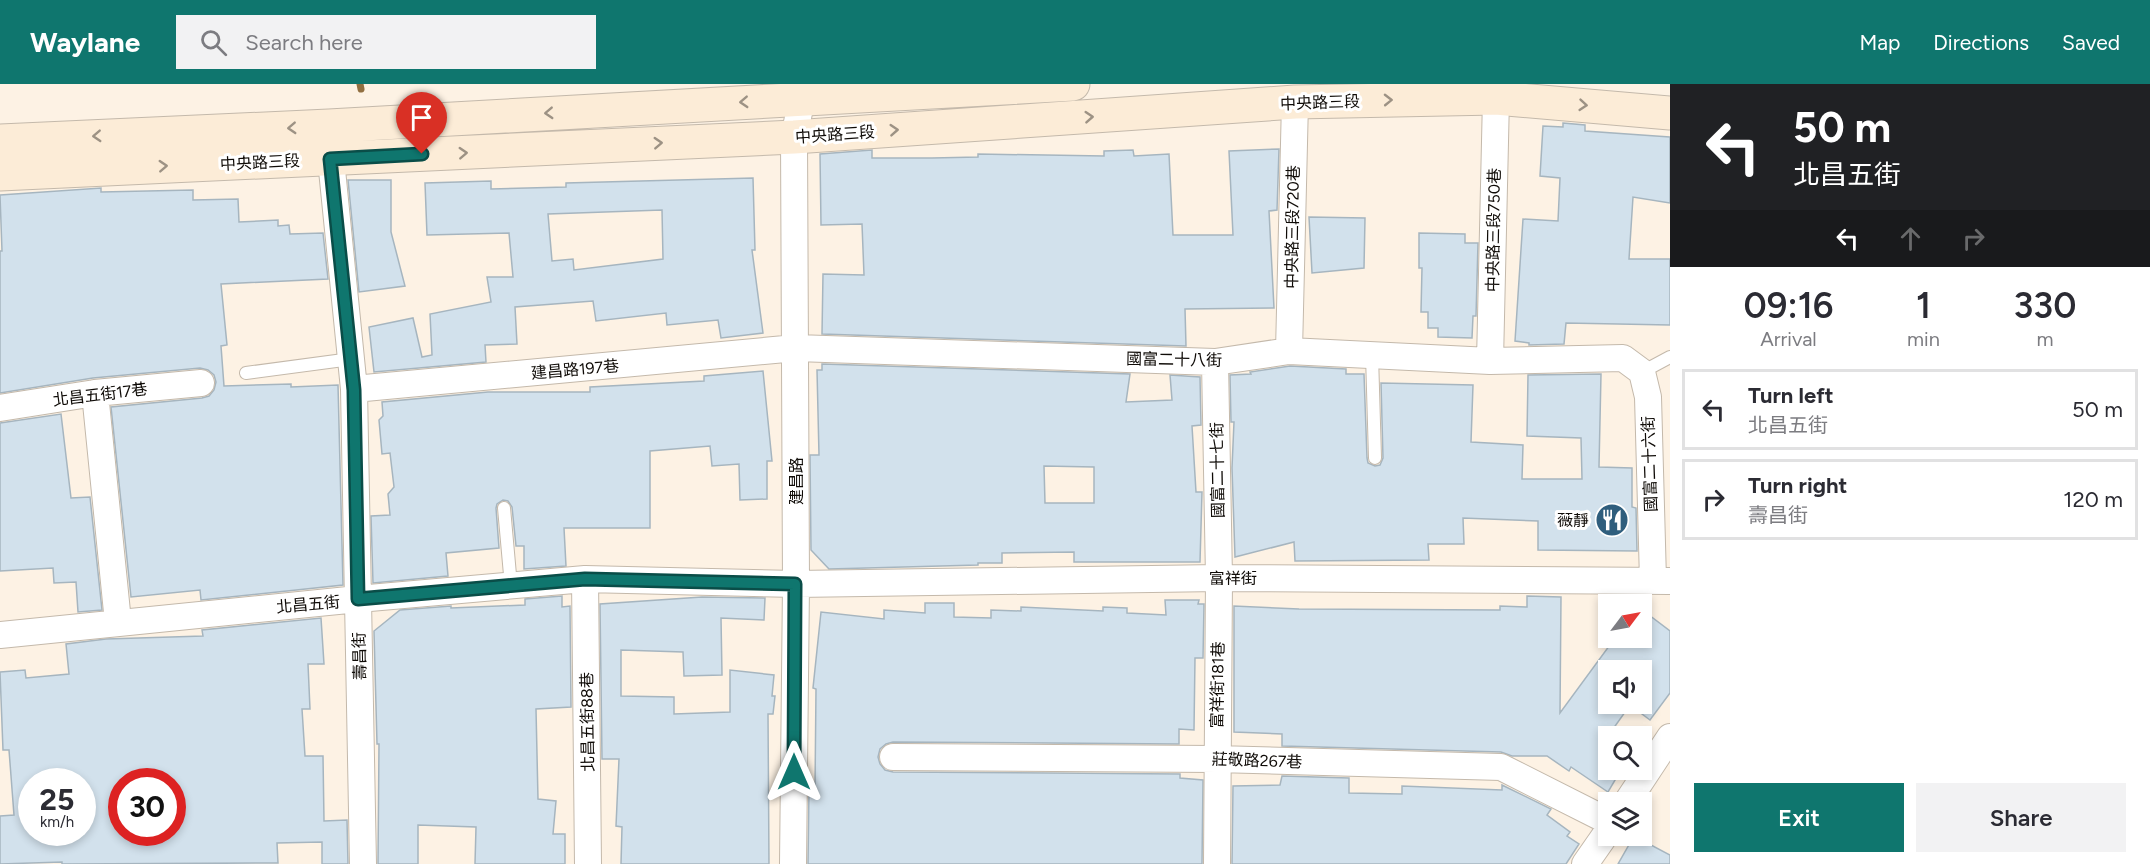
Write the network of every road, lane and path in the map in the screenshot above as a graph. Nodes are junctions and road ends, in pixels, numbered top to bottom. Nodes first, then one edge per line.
1 (1073, 84) edge
2 (802, 91) edge
3 (1496, 98) junction
4 (1295, 102) junction
5 (1670, 112) edge
6 (328, 126) junction
7 (794, 137) junction
8 (0, 141) edge
9 (330, 159) junction
10 (0, 174) edge
11 (796, 348) junction
12 (1289, 351) junction
13 (1372, 355) junction
14 (1670, 357) edge
15 (351, 359) junction
16 (1490, 361) junction
17 (1215, 362) junction
18 (1632, 365) junction
19 (246, 373) dead end
20 (201, 383) dead end
21 (354, 390) junction
22 (95, 393) junction
23 (0, 408) edge
24 (1375, 458) dead end
25 (504, 508) dead end
26 (1219, 578) junction
27 (585, 579) junction
28 (1661, 581) edge
29 (795, 584) junction
30 (511, 586) junction
31 (358, 599) junction
32 (118, 622) junction
33 (0, 635) edge
34 (1670, 737) edge
35 (893, 757) dead end
36 (1216, 759) junction
37 (1634, 792) edge
38 (1598, 816) edge
39 (1598, 845) edge
40 (363, 864) edge
41 (588, 864) edge
42 (793, 864) edge
43 (1217, 864) edge
44 (1585, 864) edge

1 - 2 street, 中央路三段
2 -> 6 street, 中央路三段
2 - 7 street, 建昌路
4 -> 3 street, 中央路三段
3 -> 5 street, 中央路三段
3 - 16 street, 中央路三段750巷
7 -> 4 street, 中央路三段
4 - 12 street, 中央路三段720巷
6 -> 8 street, 中央路三段
6 - 9 street, 壽昌街
9 -> 7 street, 中央路三段
7 - 11 street, 建昌路
10 -> 9 street, 中央路三段
9 - 15 street, 壽昌街
11 - 17 street, 國富二十八街
11 - 21 street, 建昌路197巷
11 - 29 street, 建昌路
12 - 13 street, 國富二十八街
12 - 17 street, 國富二十八街
13 - 16 street, 國富二十八街
13 - 24 lane
14 - 18 lane
15 - 19 lane
15 - 21 street, 壽昌街
16 - 18 street, 國富二十八街
17 - 26 street, 國富二十七街
18 - 28 street, 國富二十六街
20 - 22 street, 北昌五街17巷
21 - 31 street, 壽昌街
22 - 23 street, 北昌五街17巷
22 - 32 street
25 - 30 lane
26 - 28 street, 富祥街
26 - 29 street, 富祥街
26 - 36 street, 富祥街181巷
27 - 29 street, 北昌五街
27 - 30 street, 北昌五街
27 - 41 street, 北昌五街88巷
29 - 42 street, 建昌路
30 - 31 street, 北昌五街
31 - 32 street, 北昌五街
31 - 40 street, 壽昌街
32 - 33 street, 北昌五街
34 - 37 street
35 - 36 street, 莊敬路267巷
36 - 38 street, 莊敬路267巷
36 - 43 street, 富祥街181巷
39 - 44 street

